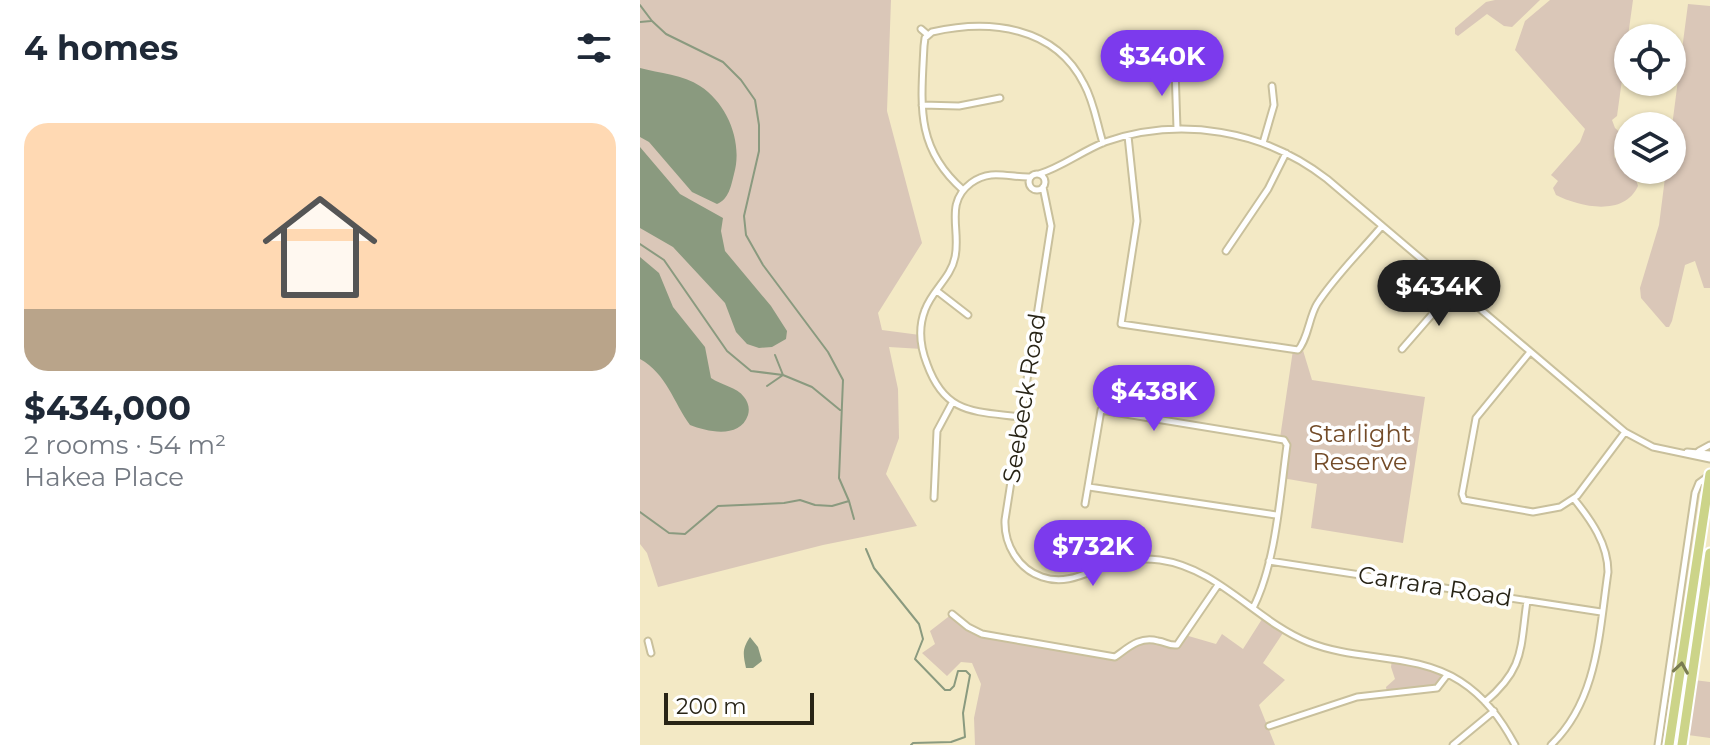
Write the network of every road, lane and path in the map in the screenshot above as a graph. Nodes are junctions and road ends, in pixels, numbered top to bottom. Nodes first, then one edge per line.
1 (921, 29) dead end
2 (928, 35) junction
3 (1172, 60) dead end
4 (1272, 86) dead end
5 (1000, 98) dead end
6 (922, 105) junction
7 (1177, 129) junction
8 (1128, 136) junction
9 (1103, 143) junction
10 (1263, 143) junction
11 (1286, 153) junction
12 (1051, 171) junction
13 (1039, 174) junction
14 (1019, 177) junction
15 (1031, 177) junction
16 (1044, 184) junction
17 (1033, 188) junction
18 (963, 190) junction
19 (1044, 197) junction
20 (1382, 226) junction
21 (1226, 251) dead end
22 (1455, 288) junction
23 (937, 290) junction
24 (968, 315) dead end
25 (1402, 349) dead end
26 (1530, 352) junction
27 (952, 403) junction
28 (1020, 417) junction
29 (1625, 432) junction
30 (1710, 445) edge
31 (1698, 451) junction
32 (1682, 452) junction
33 (1710, 456) edge
34 (1710, 475) edge
35 (1089, 487) junction
36 (936, 489) junction
37 (943, 496) dead end
38 (934, 498) dead end
39 (1463, 499) junction
40 (1574, 499) junction
41 (1085, 504) dead end
42 (1457, 504) dead end
43 (1276, 515) junction
44 (1710, 553) edge
45 (1269, 561) junction
46 (1702, 572) junction
47 (1218, 585) junction
48 (1527, 601) junction
49 (1253, 608) junction
50 (1601, 612) junction
51 (952, 614) dead end
52 (640, 646) edge
53 (651, 653) dead end
54 (1447, 674) junction
55 (1485, 702) junction
56 (1494, 711) junction
57 (1269, 726) dead end
58 (1453, 745) edge
59 (1515, 745) edge
60 (1551, 745) edge
61 (1658, 745) edge
62 (1669, 745) edge
63 (1682, 745) edge

1 - 2 street
2 - 6 street
2 - 9 street
3 - 7 street
4 - 10 street
5 - 6 street
6 - 18 street
7 - 8 street
7 - 10 street
8 - 9 street
8 - 20 street
9 - 12 street
10 - 11 street
11 - 20 street
11 - 21 street
12 - 13 street
12 - 16 street
13 - 15 street
13 - 16 street
14 - 15 street
14 - 17 street
14 - 18 street
15 - 17 street
16 - 17 street
16 - 19 street, Seebeck Road
17 - 19 street
18 - 23 street
19 - 28 street, Seebeck Road
20 - 22 street
22 - 25 street
22 - 26 street
23 - 24 street
23 - 27 street
26 - 29 street
26 - 39 street
27 - 28 street
27 - 36 street
28 - 47 street, Seebeck Road
29 - 32 street
29 - 40 street
30 - 31 street
31 - 32 street
31 - 33 street
32 - 33 street
34 - 46 highway
34 - 61 street
35 - 41 street
35 - 43 street
35 - 43 street
36 - 37 street
36 - 38 street
39 - 40 street
39 - 42 street
40 - 50 street
43 - 45 street
44 - 46 highway
45 - 48 street, Carrara Road
45 - 49 street
62 -> 46 highway
46 - 63 highway
47 - 49 street, Seebeck Road
47 - 51 street
48 - 50 street, Carrara Road
48 - 55 street
49 - 54 street, Seebeck Road
50 - 60 street
52 - 53 street
54 - 55 street, Seebeck Road
54 - 57 street
55 - 56 street, Seebeck Road
56 - 58 street
56 - 59 street, Seebeck Road

